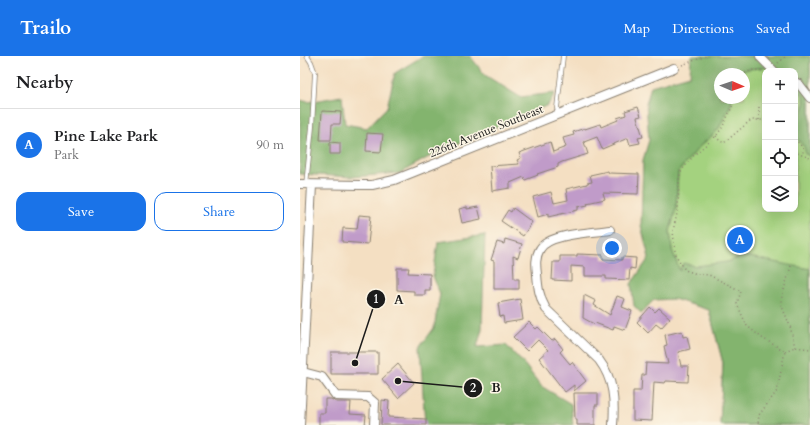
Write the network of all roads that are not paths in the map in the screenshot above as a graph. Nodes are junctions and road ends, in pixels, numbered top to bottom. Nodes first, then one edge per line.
1 (307, 56) edge
2 (563, 56) edge
3 (760, 56) edge
4 (674, 68) road end
5 (770, 68) edge
6 (798, 83) edge
7 (810, 98) edge
8 (558, 115) junction
9 (306, 184) edge
10 (610, 230) dead end
11 (303, 305) edge
12 (301, 372) edge
13 (300, 425) edge
14 (374, 425) edge
15 (613, 425) edge

1 - 9 lane
2 - 8 lane
3 - 5 street
4 - 8 street, 226th Avenue Southeast
6 - 7 street
8 - 9 street, 226th Avenue Southeast
9 - 11 street
10 - 15 street
11 - 12 street
12 - 13 street
12 - 14 street

